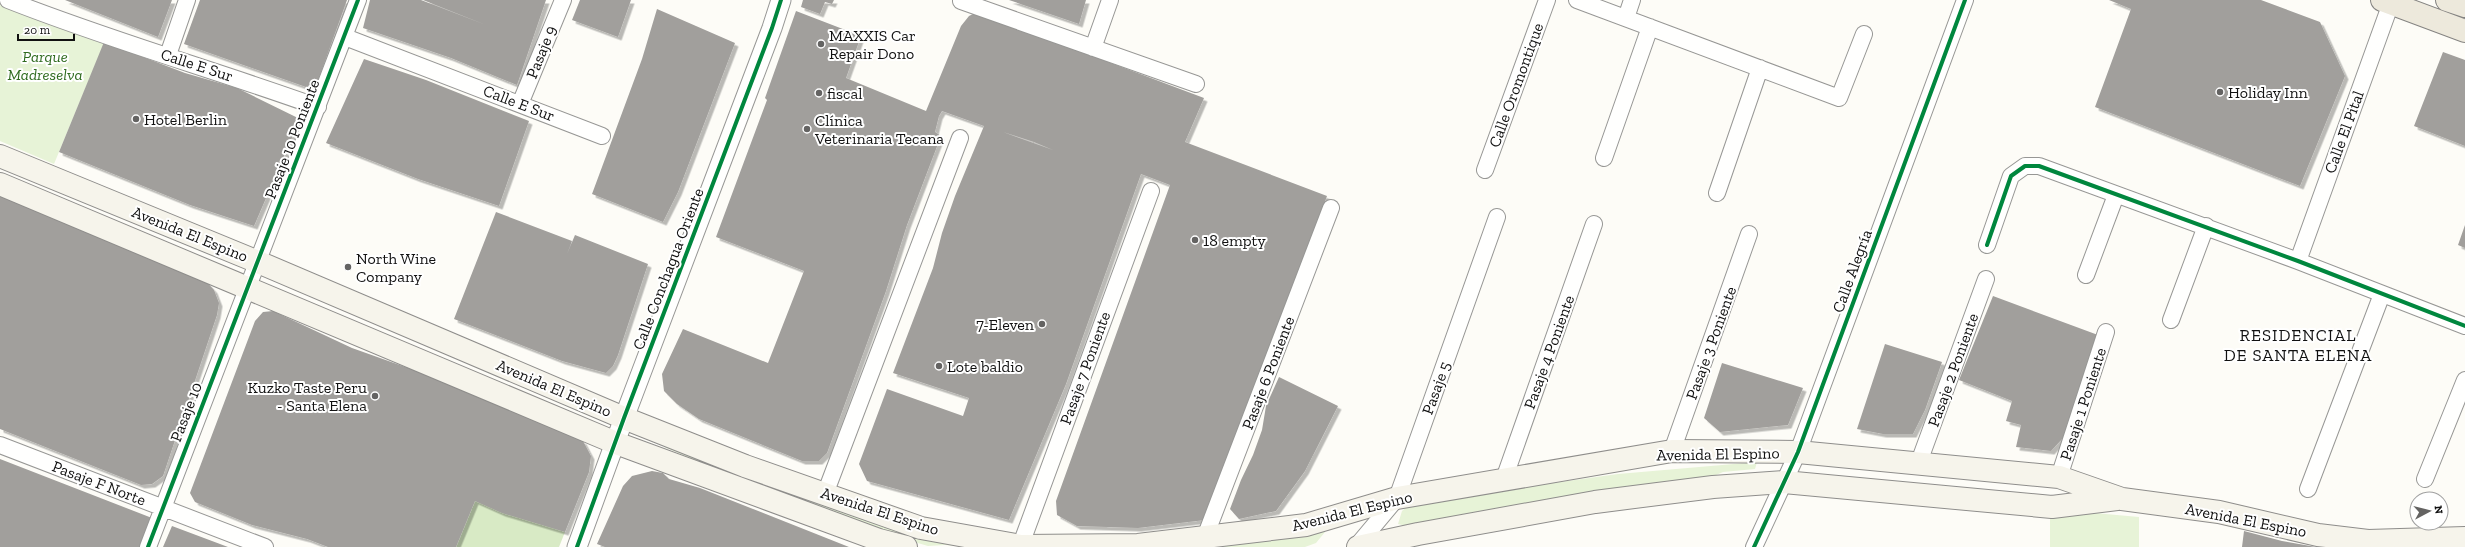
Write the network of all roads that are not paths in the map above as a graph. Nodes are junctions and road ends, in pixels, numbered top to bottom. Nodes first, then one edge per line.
1 (187, 0) edge
2 (358, 0) edge
3 (563, 0) edge
4 (781, 0) edge
5 (1110, 0) edge
6 (1547, 0) edge
7 (1577, 0) edge
8 (1632, 0) edge
9 (1965, 0) edge
10 (2447, 0) edge
11 (12, 1) edge
12 (960, 1) dead end
13 (2389, 1) edge
14 (2465, 6) edge
15 (1626, 18) junction
16 (1650, 26) junction
17 (2465, 31) edge
18 (1864, 34) dead end
19 (345, 37) junction
20 (1093, 48) junction
21 (168, 55) junction
22 (1760, 68) junction
23 (1196, 84) dead end
24 (520, 104) junction
25 (318, 107) junction
26 (602, 136) dead end
27 (960, 138) dead end
28 (0, 156) edge
29 (1604, 158) dead end
30 (1484, 170) dead end
31 (0, 184) edge
32 (1151, 191) dead end
33 (1717, 193) dead end
34 (2116, 195) junction
35 (1331, 208) dead end
36 (1497, 217) dead end
37 (1594, 224) dead end
38 (2206, 226) junction
39 (1750, 234) dead end
40 (1987, 245) dead end
41 (2298, 261) junction
42 (258, 262) junction
43 (2086, 275) dead end
44 (1986, 279) dead end
45 (248, 287) junction
46 (2382, 294) junction
47 (2172, 320) dead end
48 (2465, 326) edge
49 (2106, 332) dead end
50 (2465, 380) edge
51 (624, 418) junction
52 (616, 443) junction
53 (0, 445) edge
54 (1672, 451) junction
55 (1798, 452) junction
56 (1919, 462) junction
57 (2059, 476) junction
58 (1504, 479) junction
59 (2425, 479) dead end
60 (1784, 482) junction
61 (2308, 489) dead end
62 (825, 494) junction
63 (1397, 498) junction
64 (2122, 499) junction
65 (162, 508) junction
66 (1205, 537) junction
67 (2465, 538) edge
68 (1020, 546) edge
69 (148, 547) edge
70 (266, 547) edge
71 (577, 547) edge
72 (906, 547) edge
73 (1357, 547) edge
74 (1754, 547) edge

1 - 21 street
2 - 19 street, Pasaje 10 Poniente
3 - 24 street, Pasaje 9
4 - 51 street, Calle Conchagua Oriente
5 - 20 street
6 - 30 street, Calle Oromontique
7 - 15 street
8 - 15 street
9 - 55 street, Calle Alegría
10 - 14 main road
11 - 21 street, Calle E Sur
12 - 20 street
13 - 17 main road
13 - 41 street, Calle El Pital
15 - 16 street
16 - 22 street
16 - 29 street
18 - 22 street
19 - 24 street, Calle E Sur
19 - 25 street, Pasaje 10 Poniente
20 - 23 street
21 - 25 street, Calle E Sur
22 - 33 street
24 - 26 street, Calle E Sur
25 - 42 street, Pasaje 10 Poniente
27 - 62 street
28 - 42 main road, Avenida El Espino
31 - 45 main road, Avenida El Espino
32 - 68 street, Pasaje 7 Poniente
34 - 38 street
34 - 40 street
34 - 43 street
35 - 66 street, Pasaje 6 Poniente
36 - 63 street, Pasaje 5
37 - 58 street, Pasaje 4 Poniente
38 - 41 street
38 - 47 street
39 - 54 street, Pasaje 3 Poniente
41 - 46 street
42 - 45 street, Pasaje 10 Poniente
42 - 51 main road, Avenida El Espino
44 - 56 street, Pasaje 2 Poniente
45 - 52 main road, Avenida El Espino
45 - 65 street, Pasaje 10
46 - 48 street
46 - 61 street
49 - 57 street, Pasaje 1 Poniente
50 - 59 street
51 - 52 street, Calle Conchagua Oriente
51 - 62 main road, Avenida El Espino
52 - 71 street, Calle Conchagua Oriente
52 - 72 main road, Avenida El Espino
53 - 65 street, Pasaje F Norte
54 - 55 main road, Avenida El Espino
54 - 58 main road, Avenida El Espino
55 - 56 main road, Avenida El Espino
55 - 60 street, Calle Alegría
56 - 57 main road, Avenida El Espino
57 - 64 main road, Avenida El Espino
58 - 63 main road, Avenida El Espino
60 - 64 main road, Avenida El Espino
60 - 73 main road, Avenida El Espino
60 - 74 street, Calle Alegría
62 - 68 main road, Avenida El Espino
63 - 66 main road, Avenida El Espino
63 - 73 street, Pasaje 5
64 - 67 main road, Avenida El Espino
65 - 69 street, Pasaje 10
65 - 70 street, Pasaje F Norte
66 - 68 main road, Avenida El Espino

